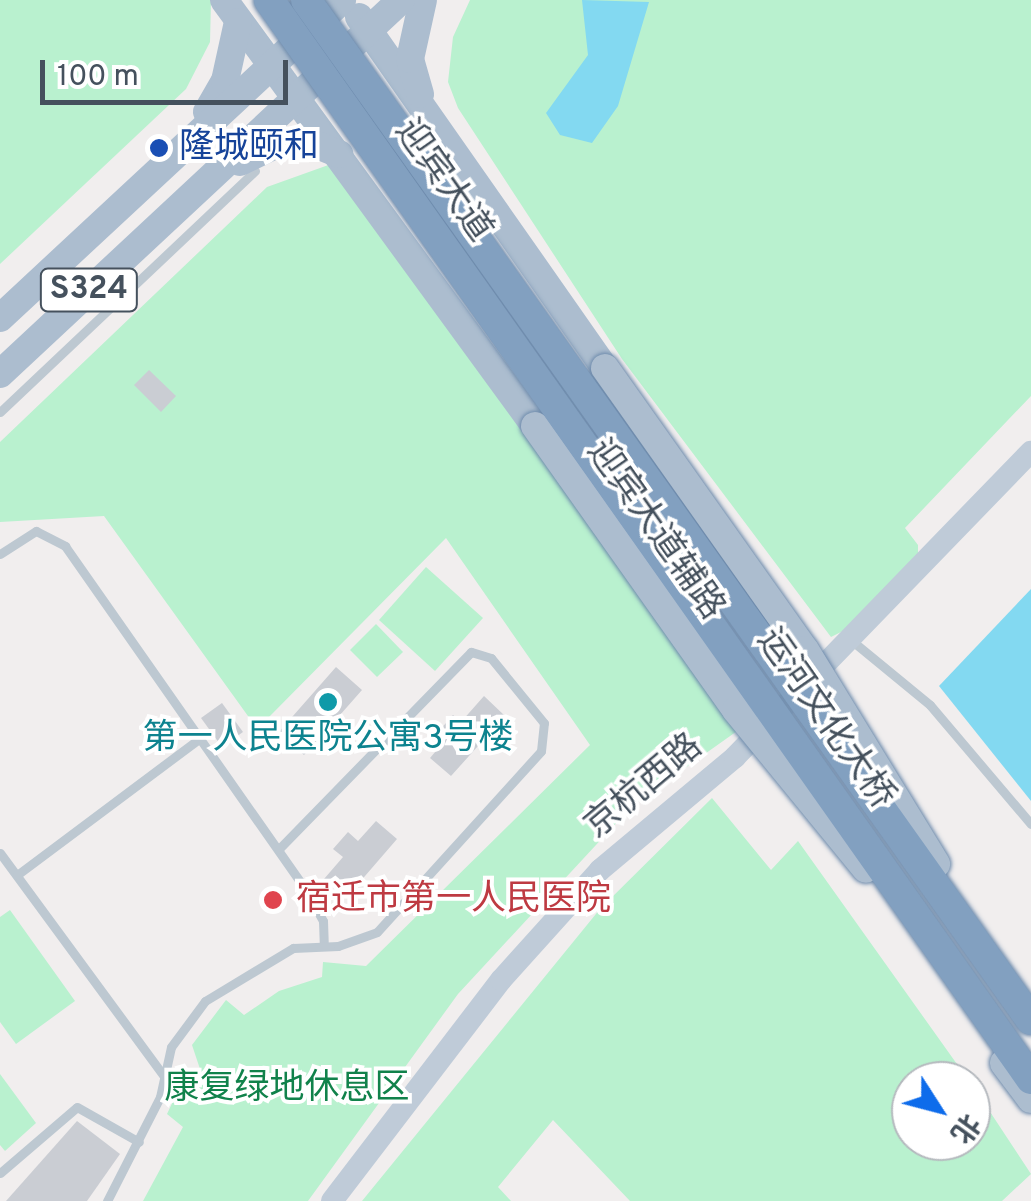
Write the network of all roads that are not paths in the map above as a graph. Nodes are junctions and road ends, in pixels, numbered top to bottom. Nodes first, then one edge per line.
1 (269, 0) edge
2 (306, 0) edge
3 (344, 0) edge
4 (401, 0) edge
5 (423, 0) edge
6 (231, 11) edge
7 (368, 30) junction
8 (272, 65) junction
9 (296, 96) junction
10 (427, 114) junction
11 (341, 154) junction
12 (255, 171) dead end
13 (150, 178) junction
14 (177, 206) junction
15 (0, 318) edge
16 (0, 374) edge
17 (593, 376) junction
18 (0, 412) edge
19 (545, 415) junction
20 (1031, 452) edge
21 (0, 554) edge
22 (851, 640) junction
23 (200, 738) junction
24 (1031, 824) edge
25 (279, 849) junction
26 (0, 852) edge
27 (17, 876) junction
28 (324, 946) junction
29 (1031, 1001) edge
30 (1031, 1020) edge
31 (165, 1078) junction
32 (1031, 1079) edge
33 (1031, 1099) edge
34 (139, 1142) junction
35 (0, 1172) edge
36 (107, 1201) edge
37 (332, 1201) edge

1 - 19 highway, 迎宾大道, bridge
2 - 17 highway, 迎宾大道, bridge
3 - 7 main road, 迎宾大道辅路
3 - 8 main road, S324
4 - 7 main road, S324
5 - 10 main road
6 - 8 main road, 迎宾大道辅路
6 - 13 main road
7 - 9 main road, S324
7 - 10 main road, 迎宾大道辅路
8 - 9 main road, 迎宾大道辅路
8 - 13 main road, S324
9 - 11 main road, 迎宾大道辅路
9 - 14 main road, S324
10 - 17 main road, 迎宾大道辅路
11 - 14 main road
11 - 19 main road, 迎宾大道辅路
12 - 18 lane
13 - 15 main road, S324
14 - 16 main road, S324
17 - 29 main road, 迎宾大道辅路, bridge
17 - 30 highway, 运河文化大桥, bridge
19 - 32 highway, 运河文化大桥, bridge
19 - 33 main road, 迎宾大道辅路, bridge
20 - 22 street, 京杭西路
21 - 23 lane
22 - 24 lane
22 - 37 street, 京杭西路
23 - 25 lane
23 - 27 lane
25 - 28 lane
25 - 28 lane
26 - 27 lane
27 - 31 lane
28 - 31 lane
31 - 34 lane
34 - 35 lane
34 - 36 lane

